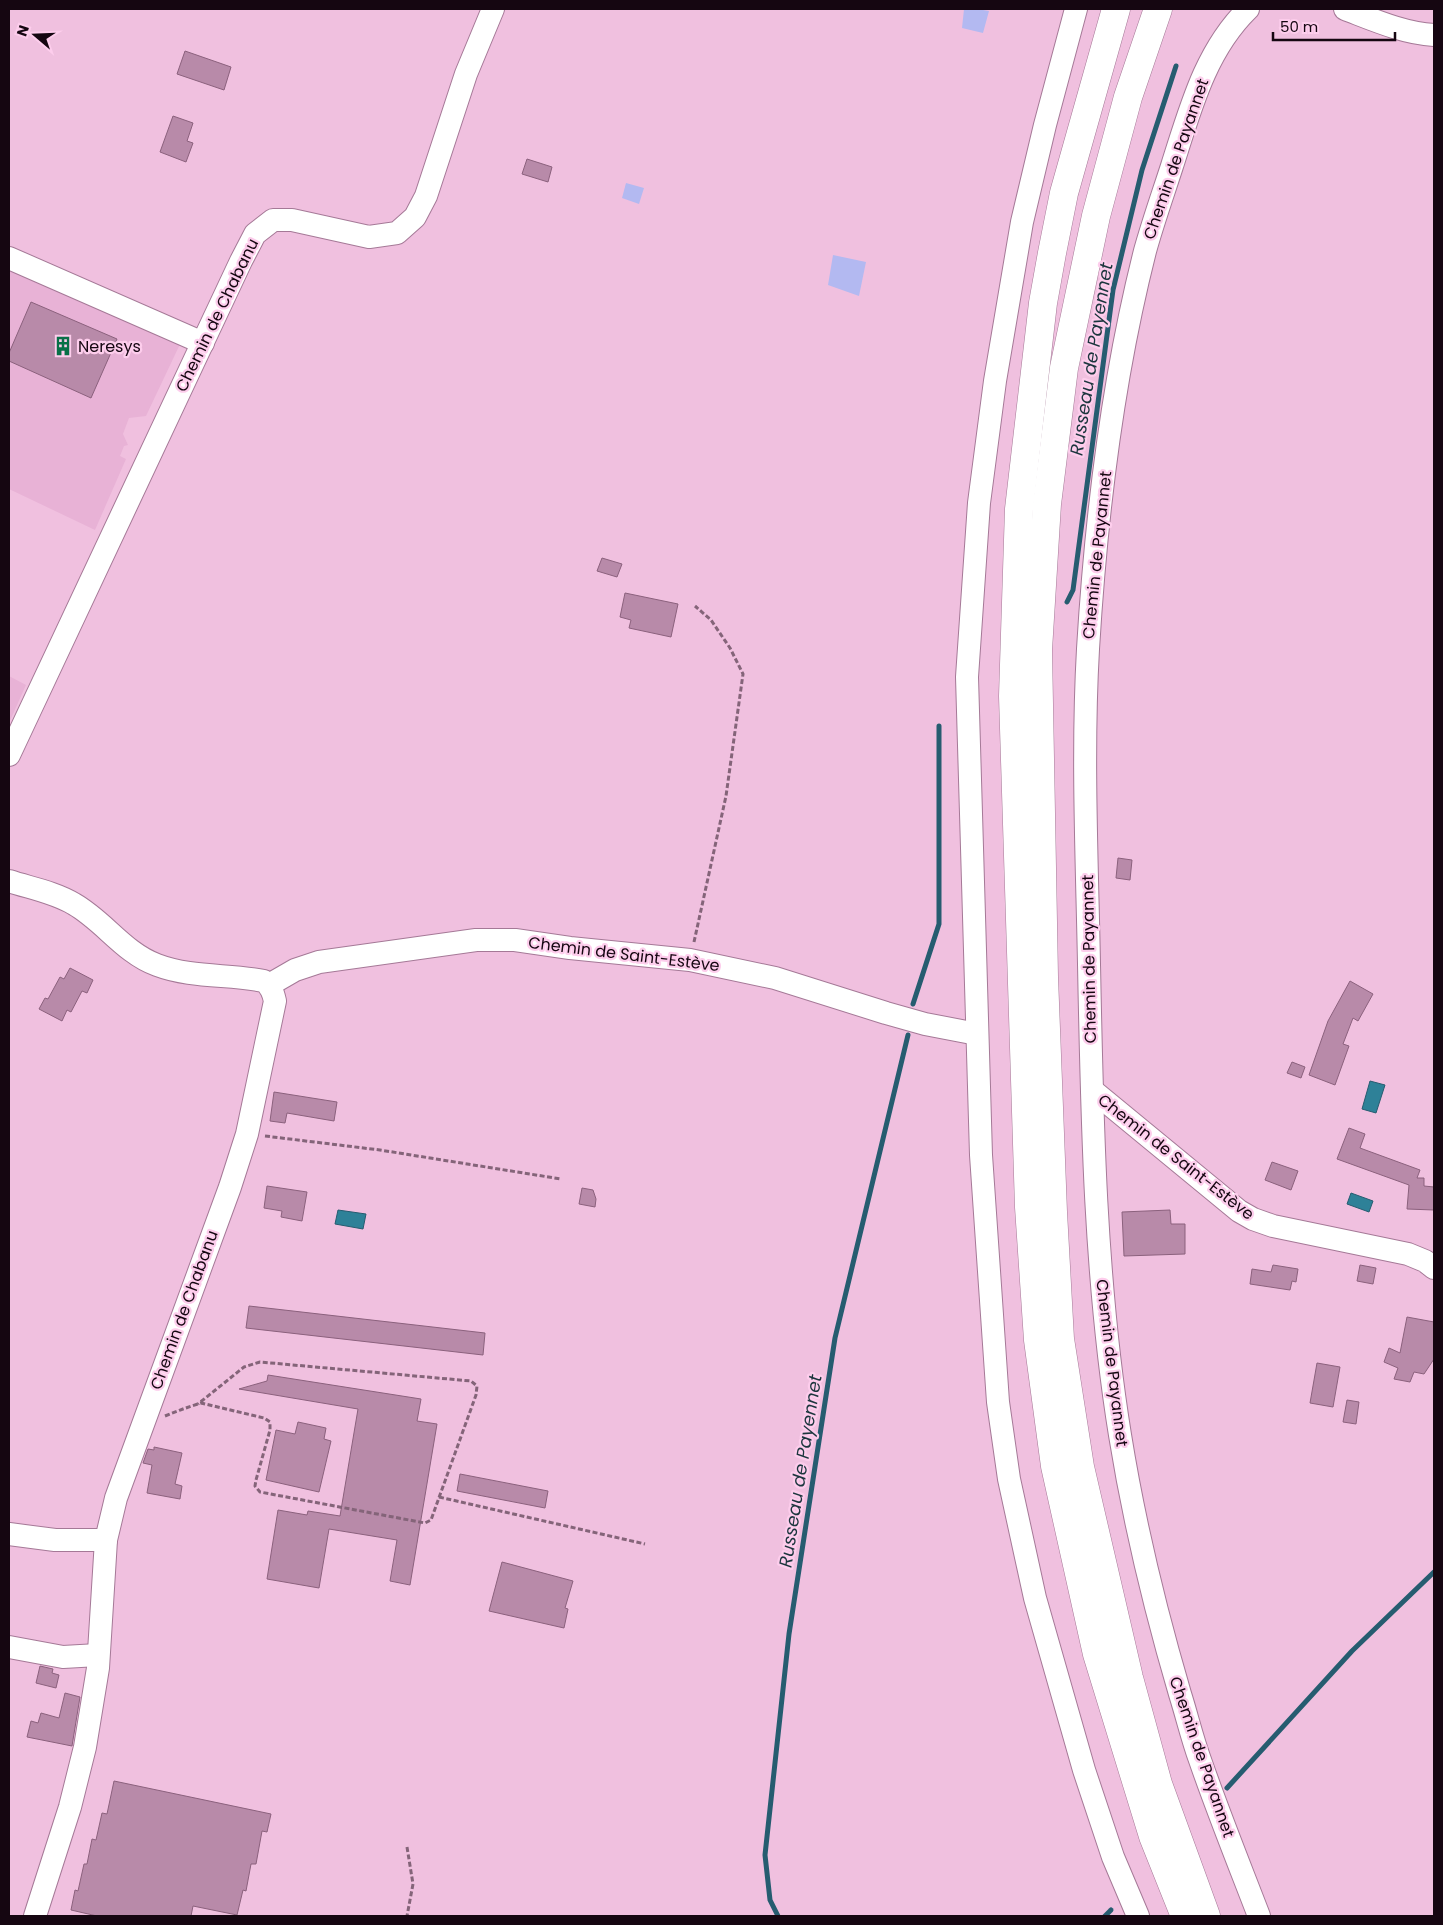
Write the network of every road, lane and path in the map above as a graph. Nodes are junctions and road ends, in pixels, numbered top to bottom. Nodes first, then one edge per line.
1 (493, 9) edge
2 (1076, 9) edge
3 (1116, 9) edge
4 (1130, 9) edge
5 (1158, 9) edge
6 (1165, 9) edge
7 (1248, 9) edge
8 (1345, 9) edge
9 (1434, 35) edge
10 (1128, 97) junction
11 (9, 258) edge
12 (203, 343) junction
13 (1024, 458) junction
14 (695, 606) dead end
15 (11, 744) edge
16 (9, 881) edge
17 (690, 960) junction
18 (269, 985) junction
19 (977, 1034) junction
20 (1092, 1090) junction
21 (247, 1134) junction
22 (561, 1179) dead end
23 (1433, 1262) edge
24 (198, 1404) junction
25 (140, 1429) junction
26 (439, 1497) junction
27 (9, 1534) edge
28 (106, 1540) junction
29 (645, 1544) dead end
30 (9, 1647) edge
31 (98, 1654) junction
32 (406, 1846) dead end
33 (35, 1916) edge
34 (407, 1916) edge
35 (1138, 1916) edge
36 (1185, 1916) edge
37 (1206, 1916) edge
38 (1259, 1916) edge

1 - 12 street, Chemin de Chabanu
2 - 19 street
3 - 13 highway
4 - 13 highway
5 - 10 highway
6 - 10 highway
7 - 20 street, Chemin de Payannet
8 - 9 street
10 - 37 highway
11 - 12 street
12 - 15 street, Chemin de Chabanu
13 - 36 highway
14 - 17 path
16 - 18 street
17 - 18 street, Chemin de Saint-Estève
17 - 19 street, Chemin de Saint-Estève
18 - 21 street, Chemin de Chabanu
19 - 35 street
20 - 23 street, Chemin de Saint-Estève
20 - 38 street, Chemin de Payannet
21 - 22 path
21 - 25 street, Chemin de Chabanu
24 - 25 path
24 - 26 path
24 - 26 path
25 - 28 street, Chemin de Chabanu
26 - 29 path
27 - 28 street
28 - 31 street, Chemin de Chabanu
30 - 31 street
31 - 33 street, Chemin de Chabanu
32 - 34 path

